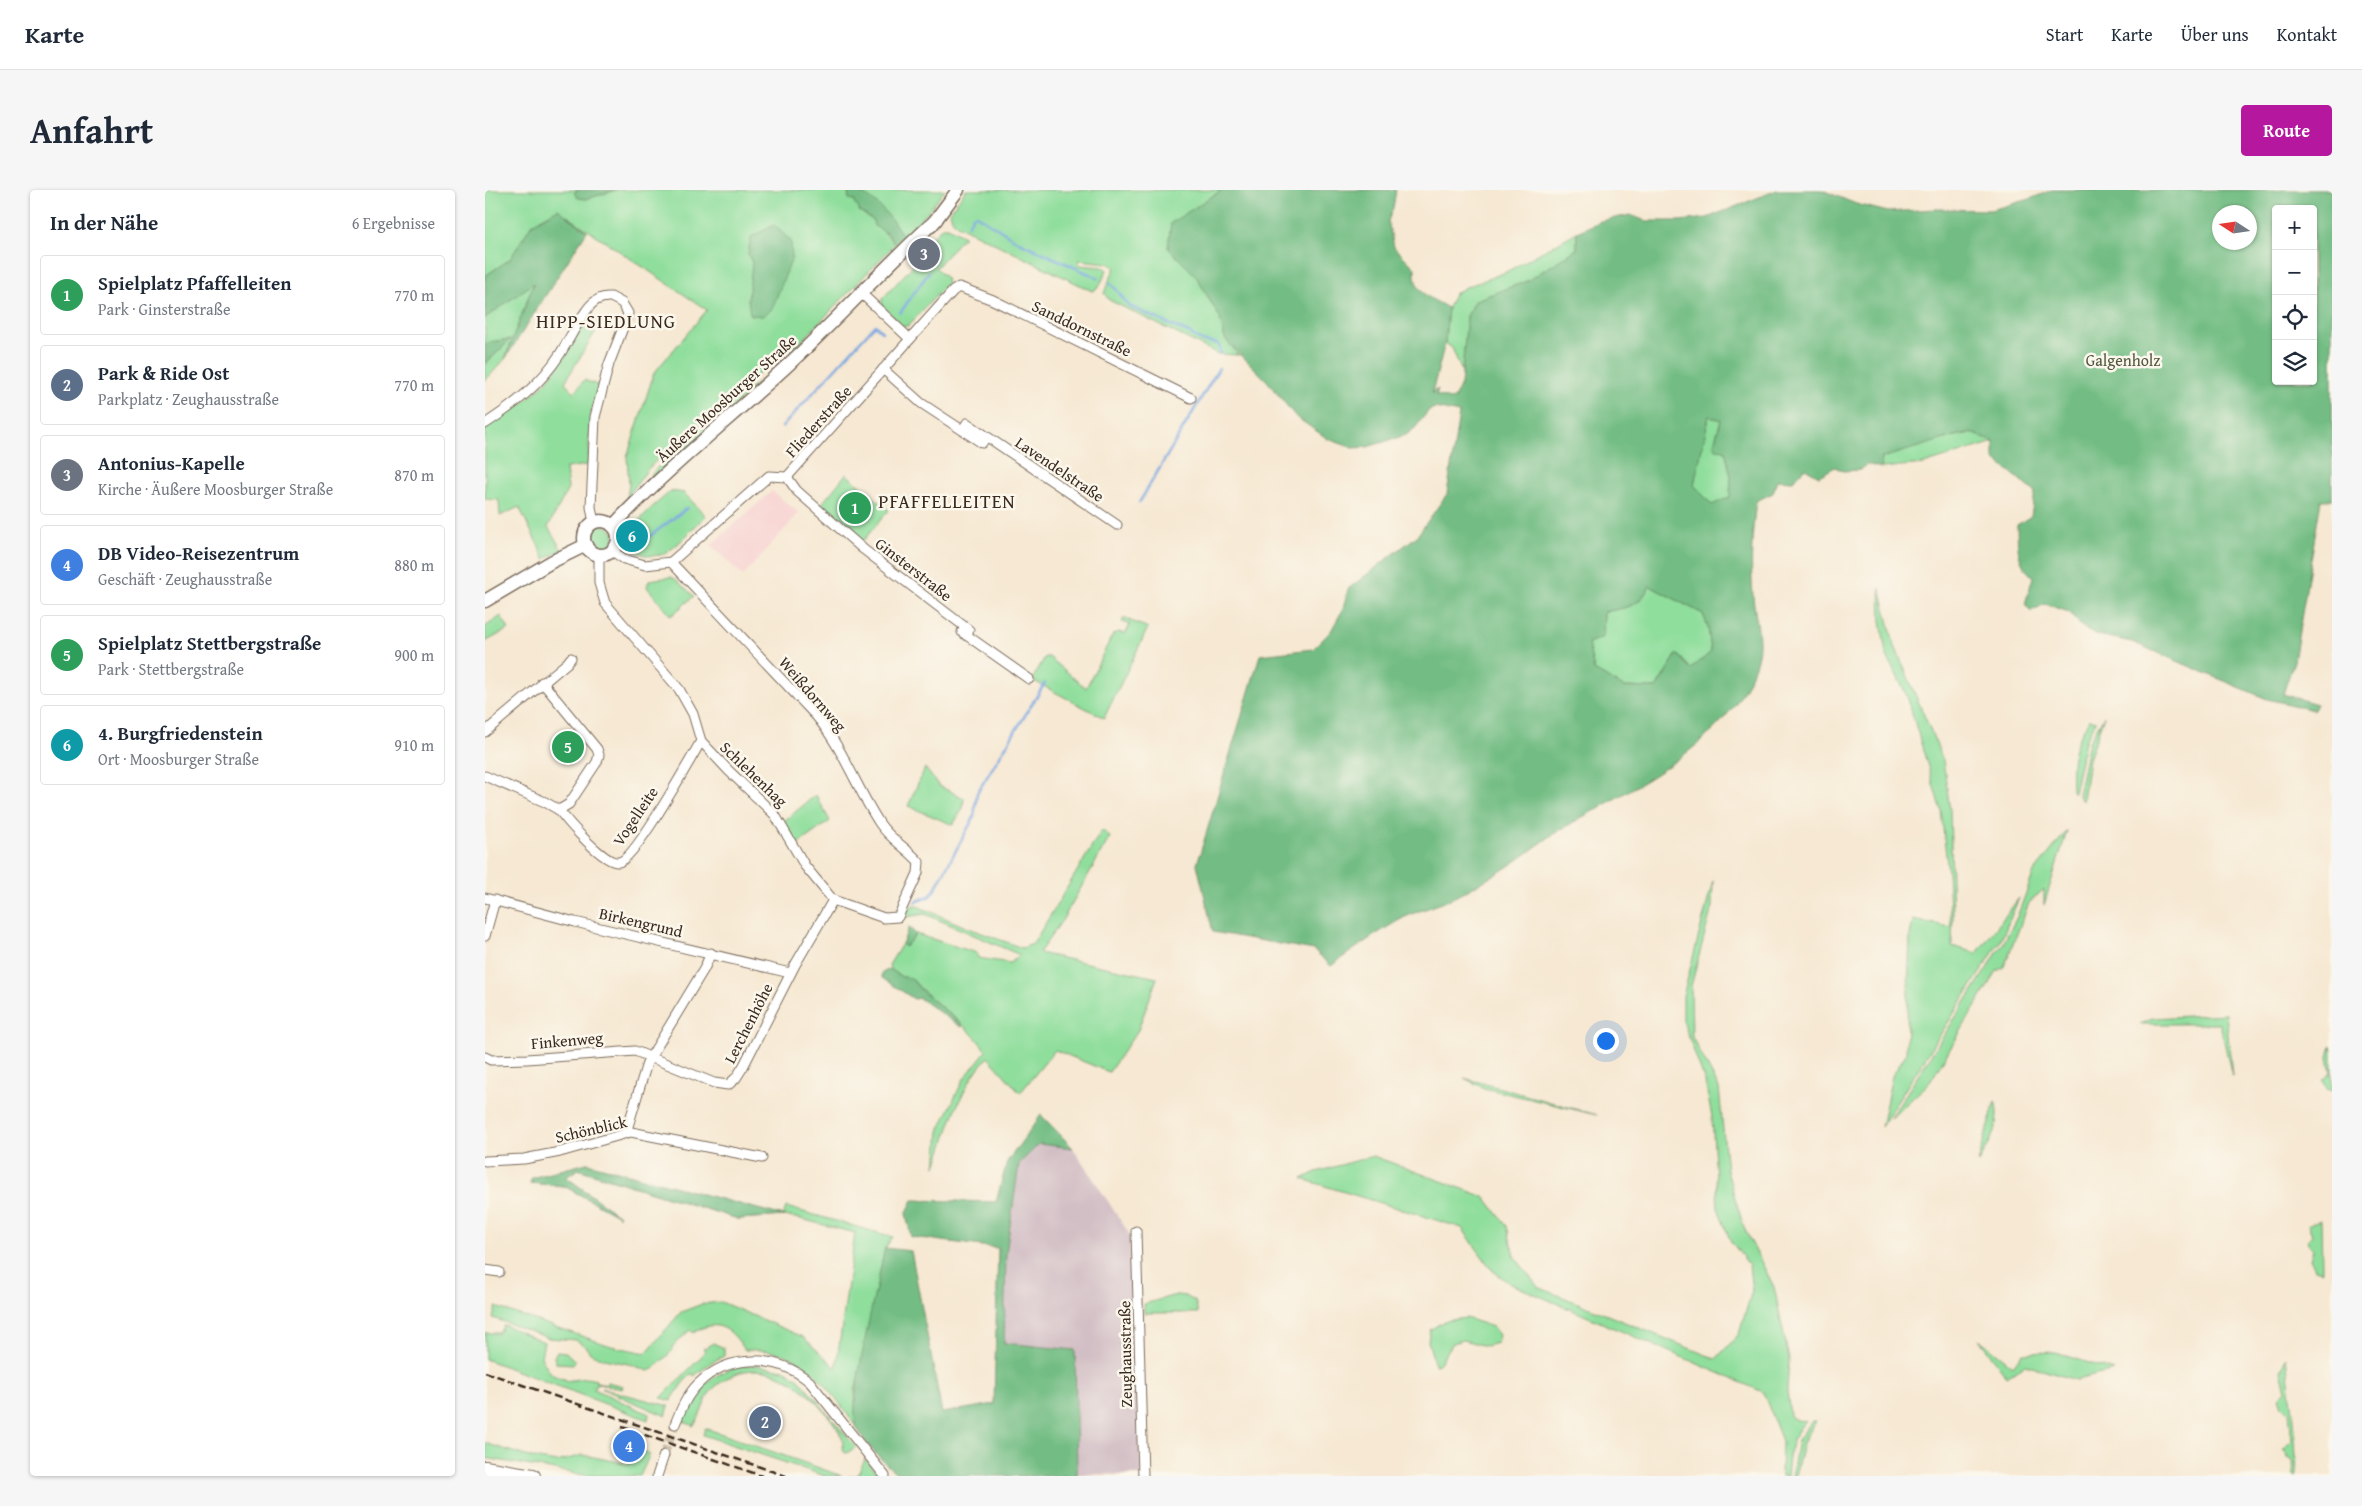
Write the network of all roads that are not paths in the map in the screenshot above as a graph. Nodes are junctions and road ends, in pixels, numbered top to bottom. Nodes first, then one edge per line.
1 (958, 190) edge
2 (959, 287) joint
3 (862, 294) junction
4 (910, 339) junction
5 (883, 369) junction
6 (1191, 398) dead end
7 (485, 424) edge
8 (787, 477) junction
9 (594, 523) junction
10 (1117, 525) dead end
11 (613, 526) junction
12 (586, 545) junction
13 (613, 551) junction
14 (599, 556) junction
15 (671, 562) junction
16 (485, 601) edge
17 (571, 658) dead end
18 (1029, 679) dead end
19 (542, 682) junction
20 (485, 732) edge
21 (701, 741) junction
22 (485, 776) edge
23 (559, 810) junction
24 (485, 898) edge
25 (495, 900) junction
26 (833, 900) junction
27 (485, 936) edge
28 (711, 953) junction
29 (790, 973) junction
30 (651, 1056) junction
31 (485, 1058) edge
32 (626, 1133) junction
33 (762, 1158) dead end
34 (485, 1161) edge
35 (1137, 1231) dead end
36 (485, 1270) edge
37 (499, 1272) dead end
38 (675, 1424) tunnel mouth
39 (663, 1455) tunnel mouth
40 (485, 1468) edge
41 (533, 1476) edge
42 (657, 1476) edge
43 (885, 1476) edge
44 (1143, 1476) edge

1 - 3 street, Äußere Moosburger Straße
2 - 4 street, Fliederstraße
2 - 6 street, Sanddornstraße
3 - 4 street
3 - 11 street, Äußere Moosburger Straße
4 - 5 street, Fliederstraße
5 - 8 street, Fliederstraße
5 - 10 street, Lavendelstraße
7 - 9 street
8 - 15 street, Fliederstraße
8 - 18 street, Ginsterstraße
9 - 11 street
9 - 12 street
11 - 13 street
12 - 14 street
12 - 16 street
13 - 14 street
13 - 15 street
14 - 21 street, Schlehenhag
15 - 26 street, Weißdornweg
17 - 19 street
19 - 20 street
19 - 23 street
21 - 23 street, Vogelleite
21 - 26 street, Schlehenhag
22 - 23 street
24 - 25 street, Birkengrund
25 - 27 street
25 - 28 street, Birkengrund
26 - 29 street, Lerchenhöhe
28 - 29 street, Birkengrund
28 - 30 street
29 - 30 street, Lerchenhöhe
30 - 31 street, Finkenweg
30 - 32 street
32 - 33 street, Schönblick
32 - 34 street, Schönblick
35 - 44 street, Zeughausstraße
36 - 37 street
38 - 43 street
39 - 42 street
40 - 41 main road

